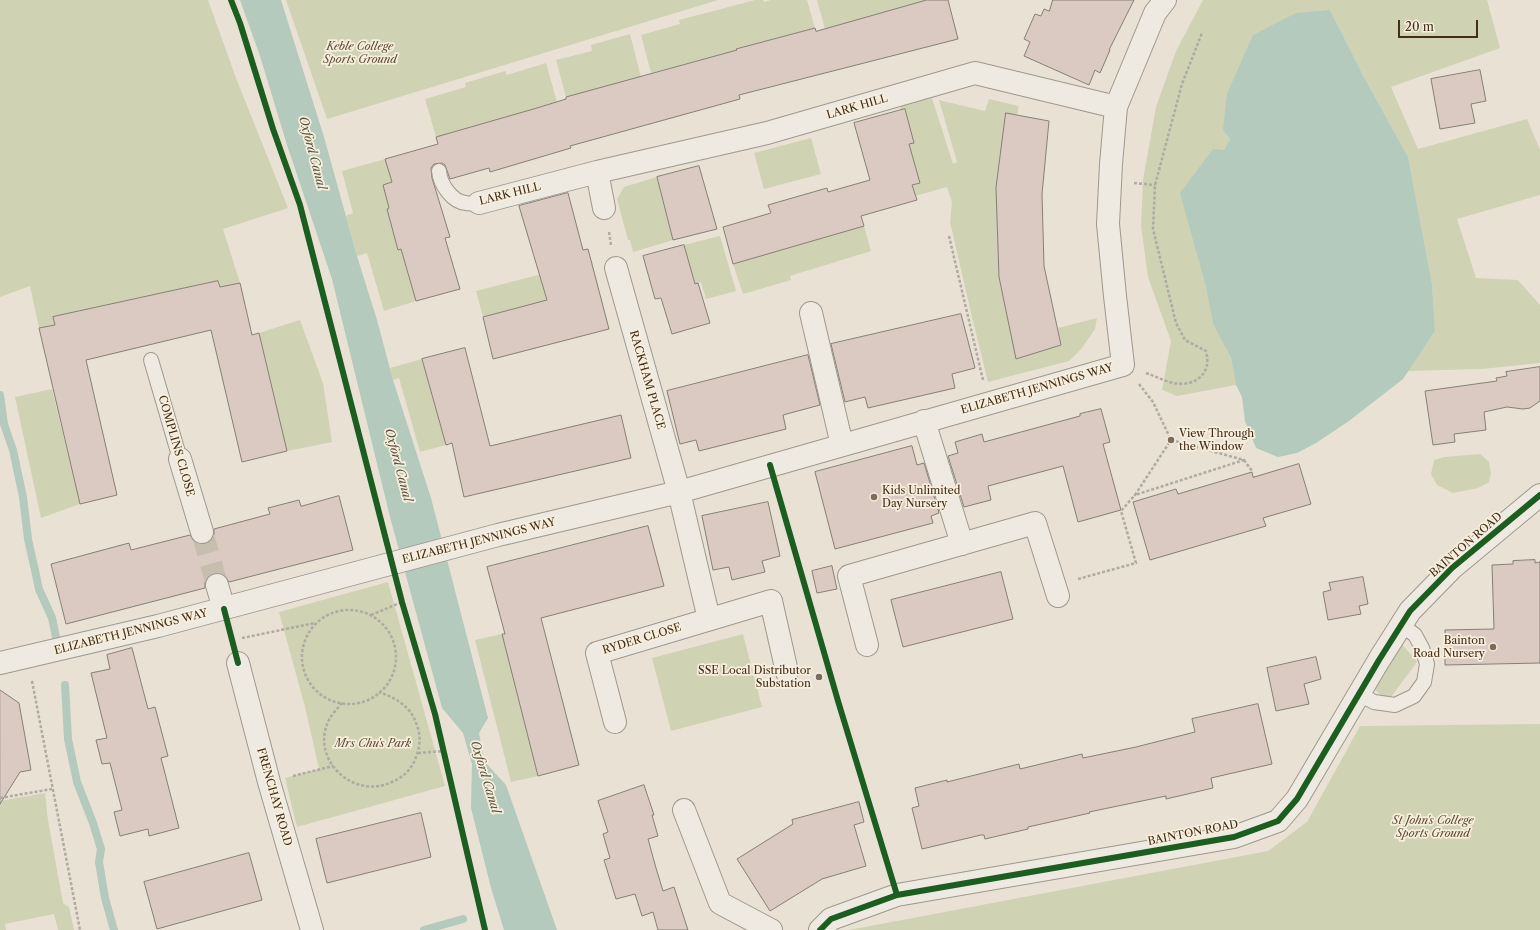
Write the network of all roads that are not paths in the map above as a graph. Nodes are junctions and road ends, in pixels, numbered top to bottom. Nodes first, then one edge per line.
1 (1165, 0) edge
2 (1116, 107) junction
3 (439, 171) dead end
4 (597, 172) junction
5 (479, 203) joint
6 (604, 208) road end
7 (616, 268) road end
8 (811, 313) dead end
9 (151, 360) dead end
10 (924, 421) junction
11 (842, 445) junction
12 (180, 459) joint
13 (679, 492) junction
14 (1540, 495) edge
15 (202, 532) tunnel mouth
16 (962, 544) junction
17 (217, 585) tunnel mouth
18 (1056, 590) road end
19 (224, 609) junction
20 (709, 619) junction
21 (1400, 626) junction
22 (867, 645) dead end
23 (0, 663) edge
24 (238, 664) road end
25 (787, 672) dead end
26 (1359, 694) junction
27 (615, 722) dead end
28 (684, 810) dead end
29 (312, 930) edge
30 (771, 930) edge
31 (820, 930) edge

1 - 2 street, ELIZABETH JENNINGS WAY
2 - 4 street, LARK HILL
2 - 10 street, ELIZABETH JENNINGS WAY
3 - 5 lane, LARK HILL
4 - 5 street, LARK HILL
4 - 6 street
7 - 13 street, RACKHAM PLACE
8 - 11 street
9 - 12 lane, COMPLINS CLOSE
10 - 11 street, ELIZABETH JENNINGS WAY
10 - 16 street
11 - 13 street, ELIZABETH JENNINGS WAY
12 - 15 street, COMPLINS CLOSE
13 - 19 street, ELIZABETH JENNINGS WAY
13 - 20 street
14 - 21 street, BAINTON ROAD
16 - 18 street
16 - 22 street
17 - 19 street
19 - 23 street, ELIZABETH JENNINGS WAY
20 - 25 street, RYDER CLOSE
20 - 27 street, RYDER CLOSE
21 - 26 street, BAINTON ROAD
21 - 26 lane
24 - 29 street, FRENCHAY ROAD
26 - 31 street, BAINTON ROAD
28 - 30 street

